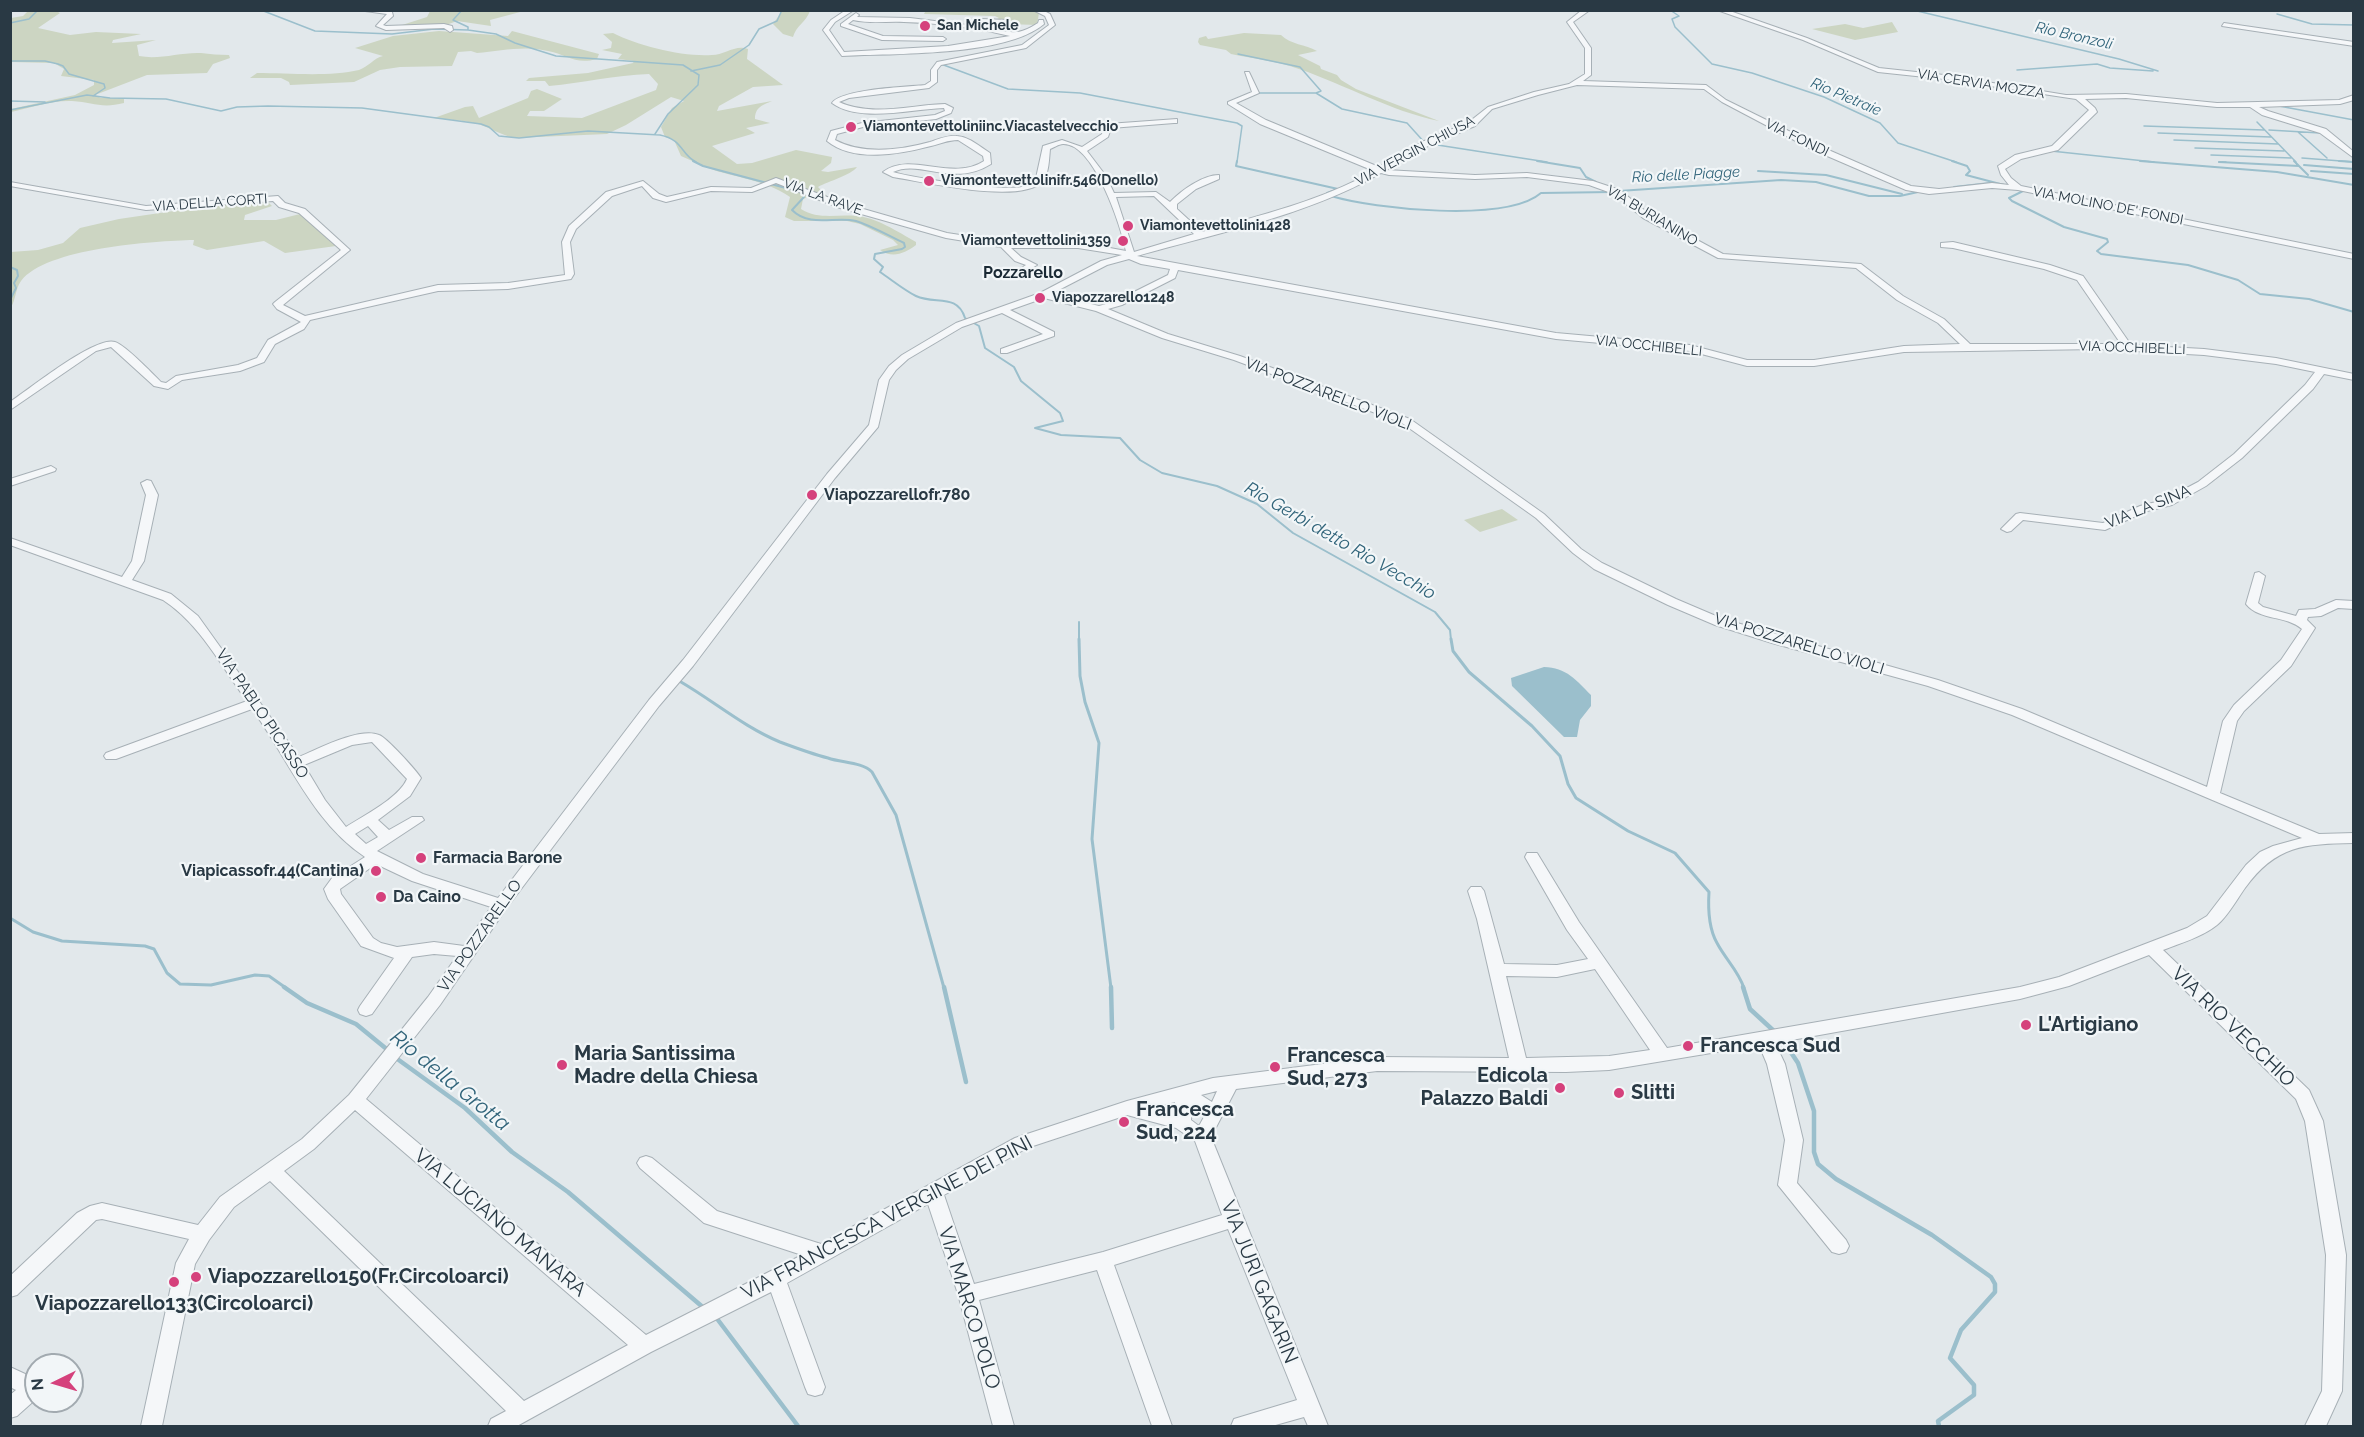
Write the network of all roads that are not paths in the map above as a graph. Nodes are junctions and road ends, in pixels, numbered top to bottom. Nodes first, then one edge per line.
1 (361, 10) edge
2 (851, 10) edge
3 (859, 10) edge
4 (1587, 10) edge
5 (1720, 10) edge
6 (1041, 12) edge
7 (854, 18) junction
8 (868, 22) junction
9 (910, 25) junction
10 (2224, 25) dead end
11 (450, 30) dead end
12 (993, 30) junction
13 (950, 31) junction
14 (1017, 36) junction
15 (901, 39) junction
16 (924, 39) junction
17 (912, 40) junction
18 (991, 43) junction
19 (2354, 44) edge
20 (908, 50) junction
21 (889, 51) junction
22 (879, 61) dead end
23 (1247, 73) dead end
24 (1576, 83) junction
25 (2354, 97) edge
26 (2078, 98) junction
27 (2251, 105) junction
28 (1174, 122) dead end
29 (1084, 149) junction
30 (2354, 156) edge
31 (1380, 171) junction
32 (1216, 177) dead end
33 (10, 184) edge
34 (2019, 188) junction
35 (1111, 195) junction
36 (1173, 210) junction
37 (1200, 234) junction
38 (1006, 244) junction
39 (1944, 245) dead end
40 (1128, 254) junction
41 (2354, 257) edge
42 (1174, 267) junction
43 (1018, 273) dead end
44 (1043, 295) junction
45 (1099, 309) junction
46 (1003, 310) junction
47 (304, 319) junction
48 (1967, 346) junction
49 (2128, 347) junction
50 (1004, 351) dead end
51 (2322, 370) junction
52 (2354, 377) edge
53 (10, 407) edge
54 (51, 469) dead end
55 (10, 483) edge
56 (147, 483) dead end
57 (2007, 529) dead end
58 (10, 541) edge
59 (2259, 576) dead end
60 (125, 582) junction
61 (2354, 605) edge
62 (2301, 621) junction
63 (255, 704) junction
64 (111, 756) dead end
65 (296, 763) junction
66 (2213, 794) junction
67 (368, 818) junction
68 (417, 820) dead end
69 (345, 834) junction
70 (388, 838) junction
71 (2354, 838) edge
72 (2317, 839) junction
73 (372, 854) junction
74 (1532, 857) dead end
75 (1476, 891) dead end
76 (501, 904) junction
77 (2153, 949) junction
78 (467, 951) junction
79 (406, 953) junction
80 (1598, 963) junction
81 (1498, 970) junction
82 (366, 1010) dead end
83 (1769, 1037) junction
84 (1663, 1056) junction
85 (1519, 1064) junction
86 (1230, 1084) junction
87 (1185, 1092) junction
88 (355, 1100) junction
89 (1127, 1108) junction
90 (1215, 1113) junction
91 (1182, 1123) junction
92 (1202, 1137) junction
93 (646, 1163) dead end
94 (272, 1171) junction
95 (933, 1190) junction
96 (1233, 1219) junction
97 (202, 1234) junction
98 (1839, 1246) dead end
99 (822, 1253) junction
100 (1103, 1260) junction
101 (15, 1279) edge
102 (776, 1279) junction
103 (968, 1294) junction
104 (644, 1346) junction
105 (10, 1376) edge
106 (815, 1387) dead end
107 (1310, 1406) junction
108 (10, 1409) edge
109 (522, 1413) junction
110 (152, 1426) edge
111 (498, 1426) edge
112 (1003, 1426) edge
113 (1162, 1426) edge
114 (1241, 1426) edge
115 (1318, 1426) edge
116 (2316, 1426) edge

1 - 11 street
2 - 21 street
3 - 7 street
4 - 24 street
5 - 26 street, VIA CERVIA MOZZA
6 - 14 street
6 - 29 street
7 - 8 street
7 - 15 street
8 - 9 street
8 - 9 street
9 - 13 street
9 - 15 street
9 - 16 street
10 - 19 street
12 - 13 street
12 - 13 street
12 - 14 street
12 - 18 street
13 - 16 street
14 - 18 street
15 - 17 street
15 - 21 street
16 - 17 street
17 - 20 street
18 - 20 street
20 - 21 street
21 - 22 street
23 - 31 street
24 - 31 street, VIA VERGIN CHIUSA
24 - 34 street, VIA FONDI
25 - 27 street, VIA CERVIA MOZZA
26 - 27 street, VIA CERVIA MOZZA
26 - 34 street, VIA MOLINO DE' FONDI
27 - 30 street
28 - 29 street
29 - 35 street
31 - 37 street, VIA VERGIN CHIUSA
31 - 48 street, VIA BURIANINO
32 - 36 street
33 - 47 street, VIA DELLA CORTI
34 - 41 street, VIA MOLINO DE' FONDI
35 - 36 street
35 - 40 street
36 - 37 street
37 - 40 street, VIA VERGIN CHIUSA
38 - 40 street, VIA LA RAVE
38 - 43 street
38 - 47 street, VIA LA RAVE
39 - 49 street
40 - 42 street, VIA OCCHIBELLI
40 - 44 street, VIA VERGIN CHIUSA
42 - 45 street
42 - 48 street, VIA OCCHIBELLI
44 - 45 street, VIA POZZARELLO VIOLI
44 - 46 street, VIA POZZARELLO
45 - 66 street, VIA POZZARELLO VIOLI
46 - 50 street
46 - 76 street, VIA POZZARELLO
47 - 53 street
48 - 49 street, VIA OCCHIBELLI
49 - 51 street, VIA OCCHIBELLI
51 - 52 street, VIA OCCHIBELLI
51 - 57 street, VIA LA SINA
54 - 55 street
56 - 60 street
58 - 60 street, VIA PABLO PICASSO
59 - 62 street
60 - 63 street, VIA PABLO PICASSO
61 - 62 street
62 - 66 street
63 - 64 street
63 - 65 street, VIA PABLO PICASSO
65 - 67 street
65 - 69 street, VIA PABLO PICASSO
66 - 72 street, VIA POZZARELLO VIOLI
67 - 69 street
67 - 70 street
68 - 70 street
69 - 73 street, VIA PABLO PICASSO
70 - 73 street
71 - 72 street
72 - 77 street, VIA FRANCESCA VERGINE DEI PINI
73 - 76 street, VIA PABLO PICASSO
73 - 79 street
74 - 80 street
75 - 81 street
76 - 78 street, VIA POZZARELLO
77 - 83 street, VIA FRANCESCA VERGINE DEI PINI
77 - 116 street, VIA RIO VECCHIO
78 - 79 street
78 - 88 street, VIA POZZARELLO
79 - 82 street
80 - 81 street
80 - 84 street
81 - 85 street
83 - 84 street, VIA FRANCESCA VERGINE DEI PINI
83 - 98 street
84 - 85 street, VIA FRANCESCA VERGINE DEI PINI
85 - 86 street, VIA FRANCESCA VERGINE DEI PINI
86 - 87 street, VIA FRANCESCA VERGINE DEI PINI
86 - 90 street
87 - 89 street, VIA FRANCESCA VERGINE DEI PINI
87 - 90 street
87 - 91 street
88 - 94 street, VIA POZZARELLO
88 - 104 street, VIA LUCIANO MANARA
89 - 91 street
89 - 95 street, VIA FRANCESCA VERGINE DEI PINI
90 - 92 street
91 - 92 street
92 - 96 street, VIA JURI GAGARIN
93 - 99 street
94 - 97 street, VIA POZZARELLO
94 - 109 street
95 - 99 street, VIA FRANCESCA VERGINE DEI PINI
95 - 103 street, VIA MARCO POLO
96 - 100 street
96 - 107 street, VIA JURI GAGARIN
97 - 101 street
97 - 110 street, VIA POZZARELLO
99 - 102 street, VIA FRANCESCA VERGINE DEI PINI
100 - 103 street
100 - 113 street
102 - 104 street, VIA FRANCESCA VERGINE DEI PINI
102 - 106 street
103 - 112 street, VIA MARCO POLO
104 - 109 street
105 - 108 street
107 - 114 street
107 - 115 street, VIA JURI GAGARIN
109 - 111 street

